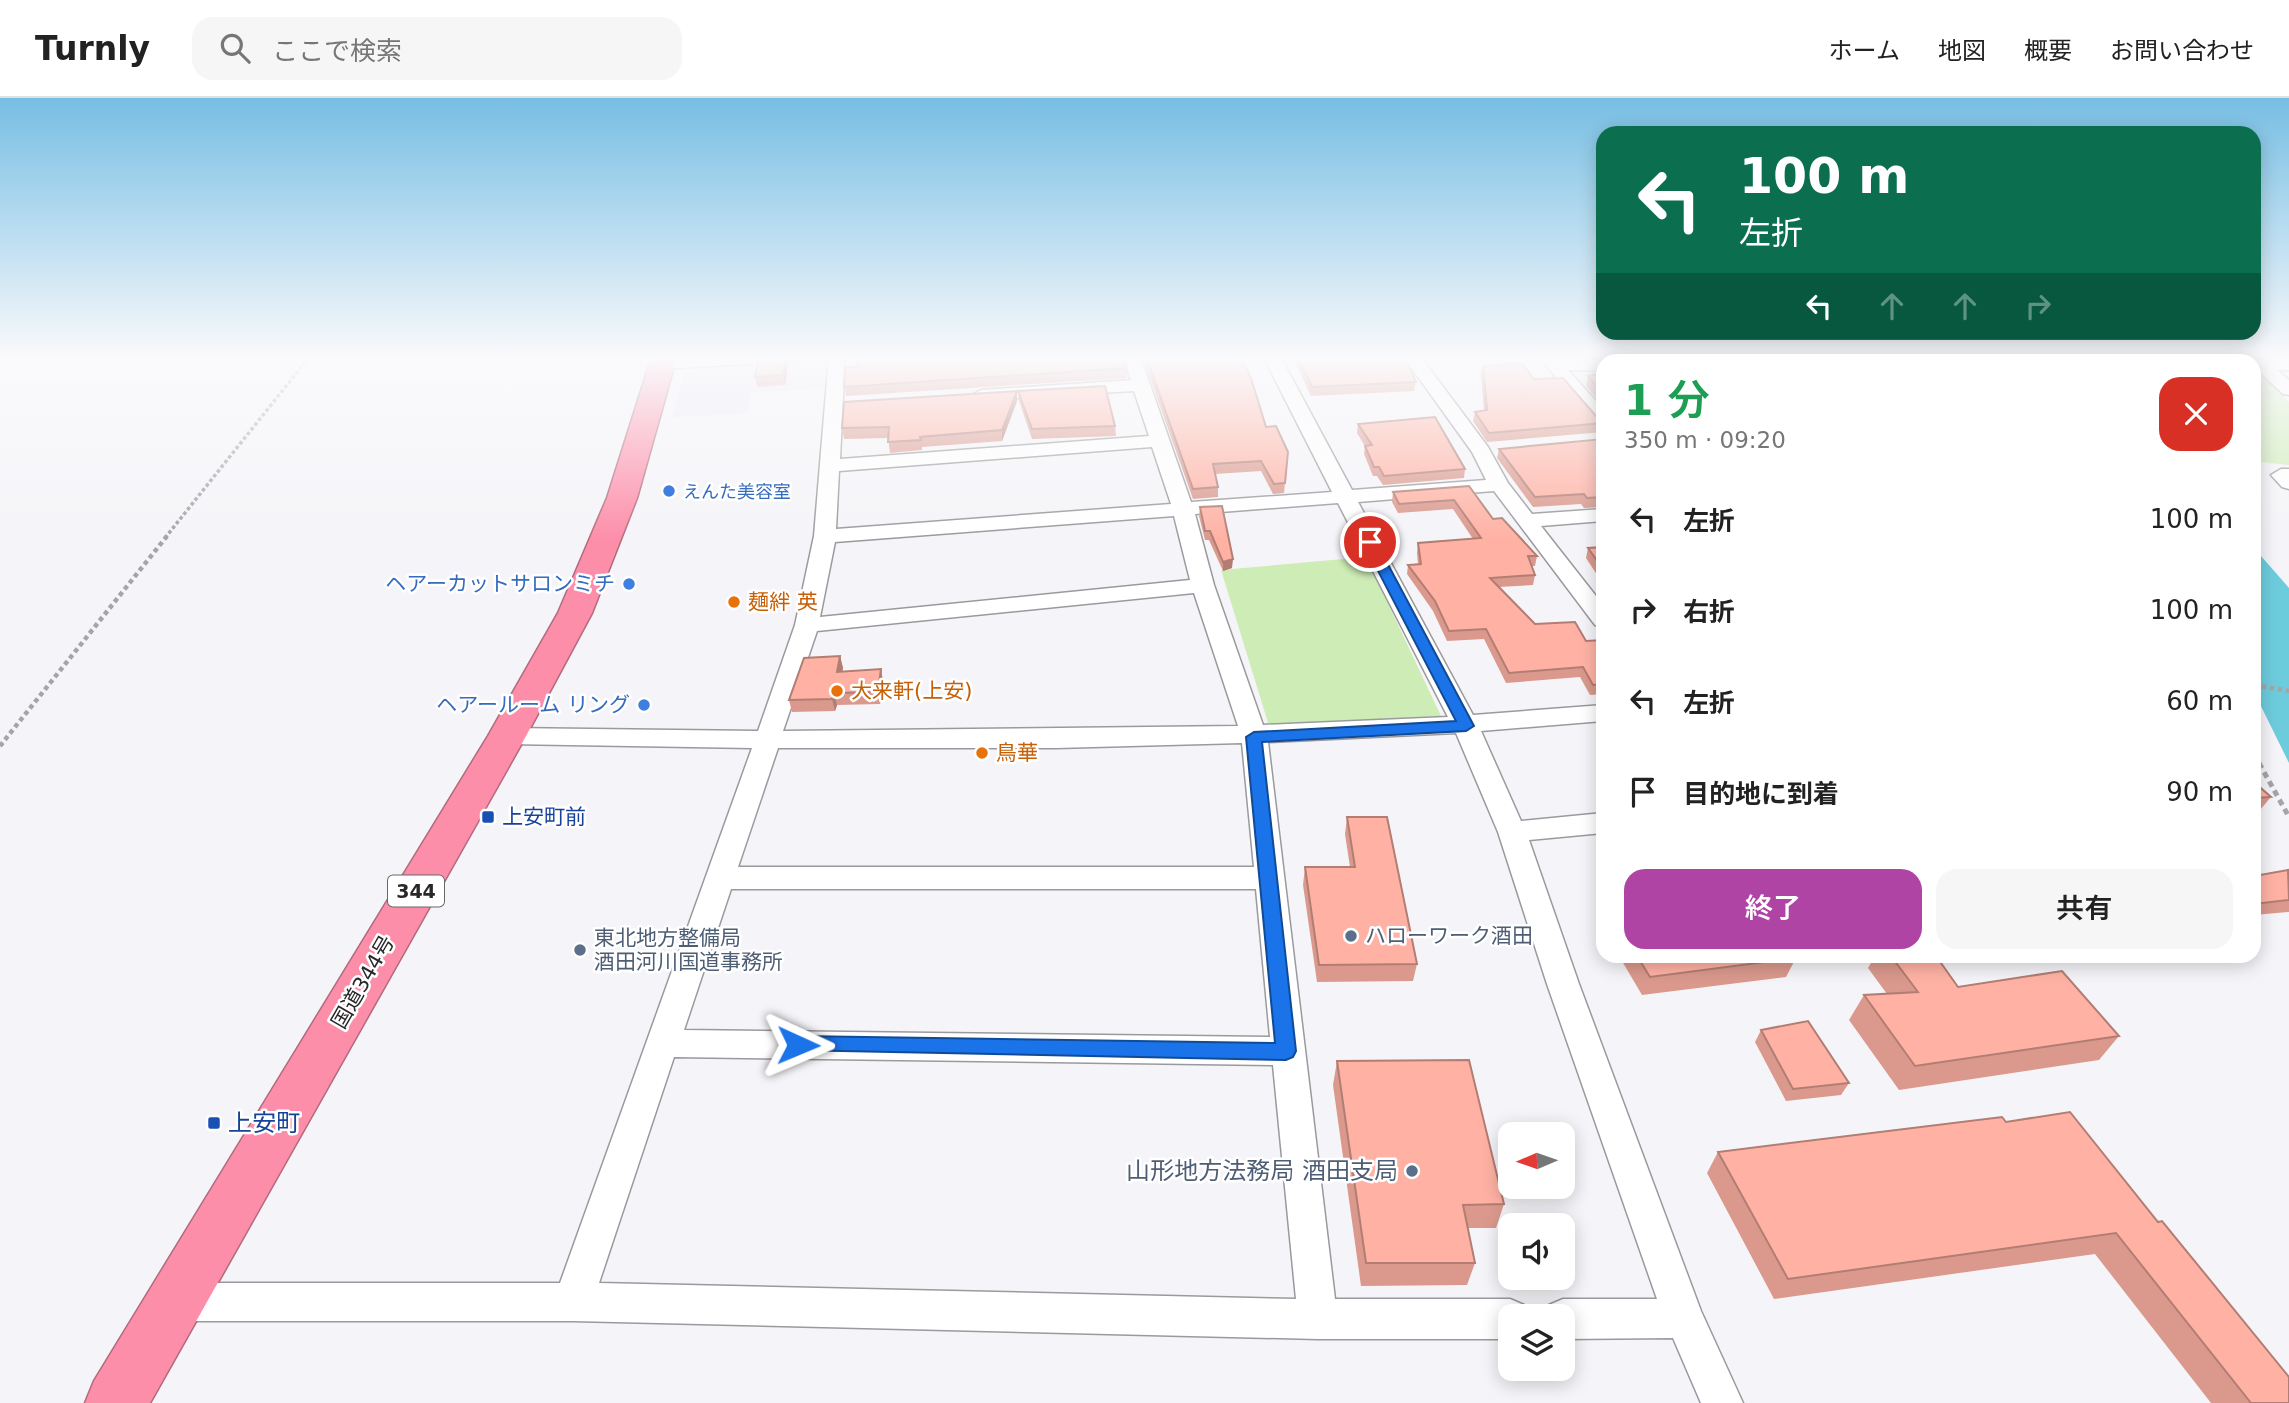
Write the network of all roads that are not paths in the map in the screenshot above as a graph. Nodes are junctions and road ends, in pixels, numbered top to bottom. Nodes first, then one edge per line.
1 (647, 417) edge
2 (839, 417) edge
3 (1151, 417) edge
4 (1303, 417) edge
5 (1457, 417) edge
6 (1159, 441) junction
7 (1508, 449) edge
8 (1482, 451) junction
9 (830, 466) junction
10 (2289, 475) edge
11 (2289, 483) edge
12 (1499, 485) junction
13 (1345, 496) junction
14 (1183, 509) junction
15 (1596, 515) edge
16 (1526, 521) junction
17 (825, 536) junction
18 (1203, 585) junction
19 (1594, 597) edge
20 (807, 625) junction
21 (1596, 714) edge
22 (1466, 726) junction
23 (507, 736) junction
24 (1254, 737) junction
25 (767, 740) junction
26 (1596, 824) edge
27 (1512, 832) junction
28 (718, 878) junction
29 (1269, 878) junction
30 (662, 1043) junction
31 (1286, 1051) junction
32 (175, 1302) junction
33 (573, 1302) junction
34 (1684, 1318) junction
35 (1318, 1319) junction
36 (1498, 1319) edge
37 (1575, 1319) edge
38 (116, 1403) edge
39 (1722, 1403) edge

1 - 23 highway, 国道344号 / 344
2 - 9 street
3 - 6 street
4 - 13 street
5 - 8 street
6 - 9 street
6 - 14 street
7 - 8 street
8 - 12 street
9 - 17 street
10 - 11 street
12 - 13 street
12 - 16 street
13 - 14 street
13 - 22 street
14 - 17 street
14 - 18 street
15 - 16 street
16 - 19 street
17 - 20 street
18 - 20 street
18 - 24 street
20 - 25 street
21 - 22 street
22 - 24 street
22 - 27 street
23 - 25 street
23 - 32 highway, 国道344号 / 344
24 - 25 street
24 - 29 street
25 - 28 street
26 - 27 street
27 - 34 street
28 - 29 street
28 - 30 street
29 - 31 street
30 - 31 street
30 - 33 street
31 - 35 street
32 - 33 street
32 - 38 highway, 国道344号 / 344
33 - 35 street
34 - 37 street
34 - 39 street
35 - 36 street

